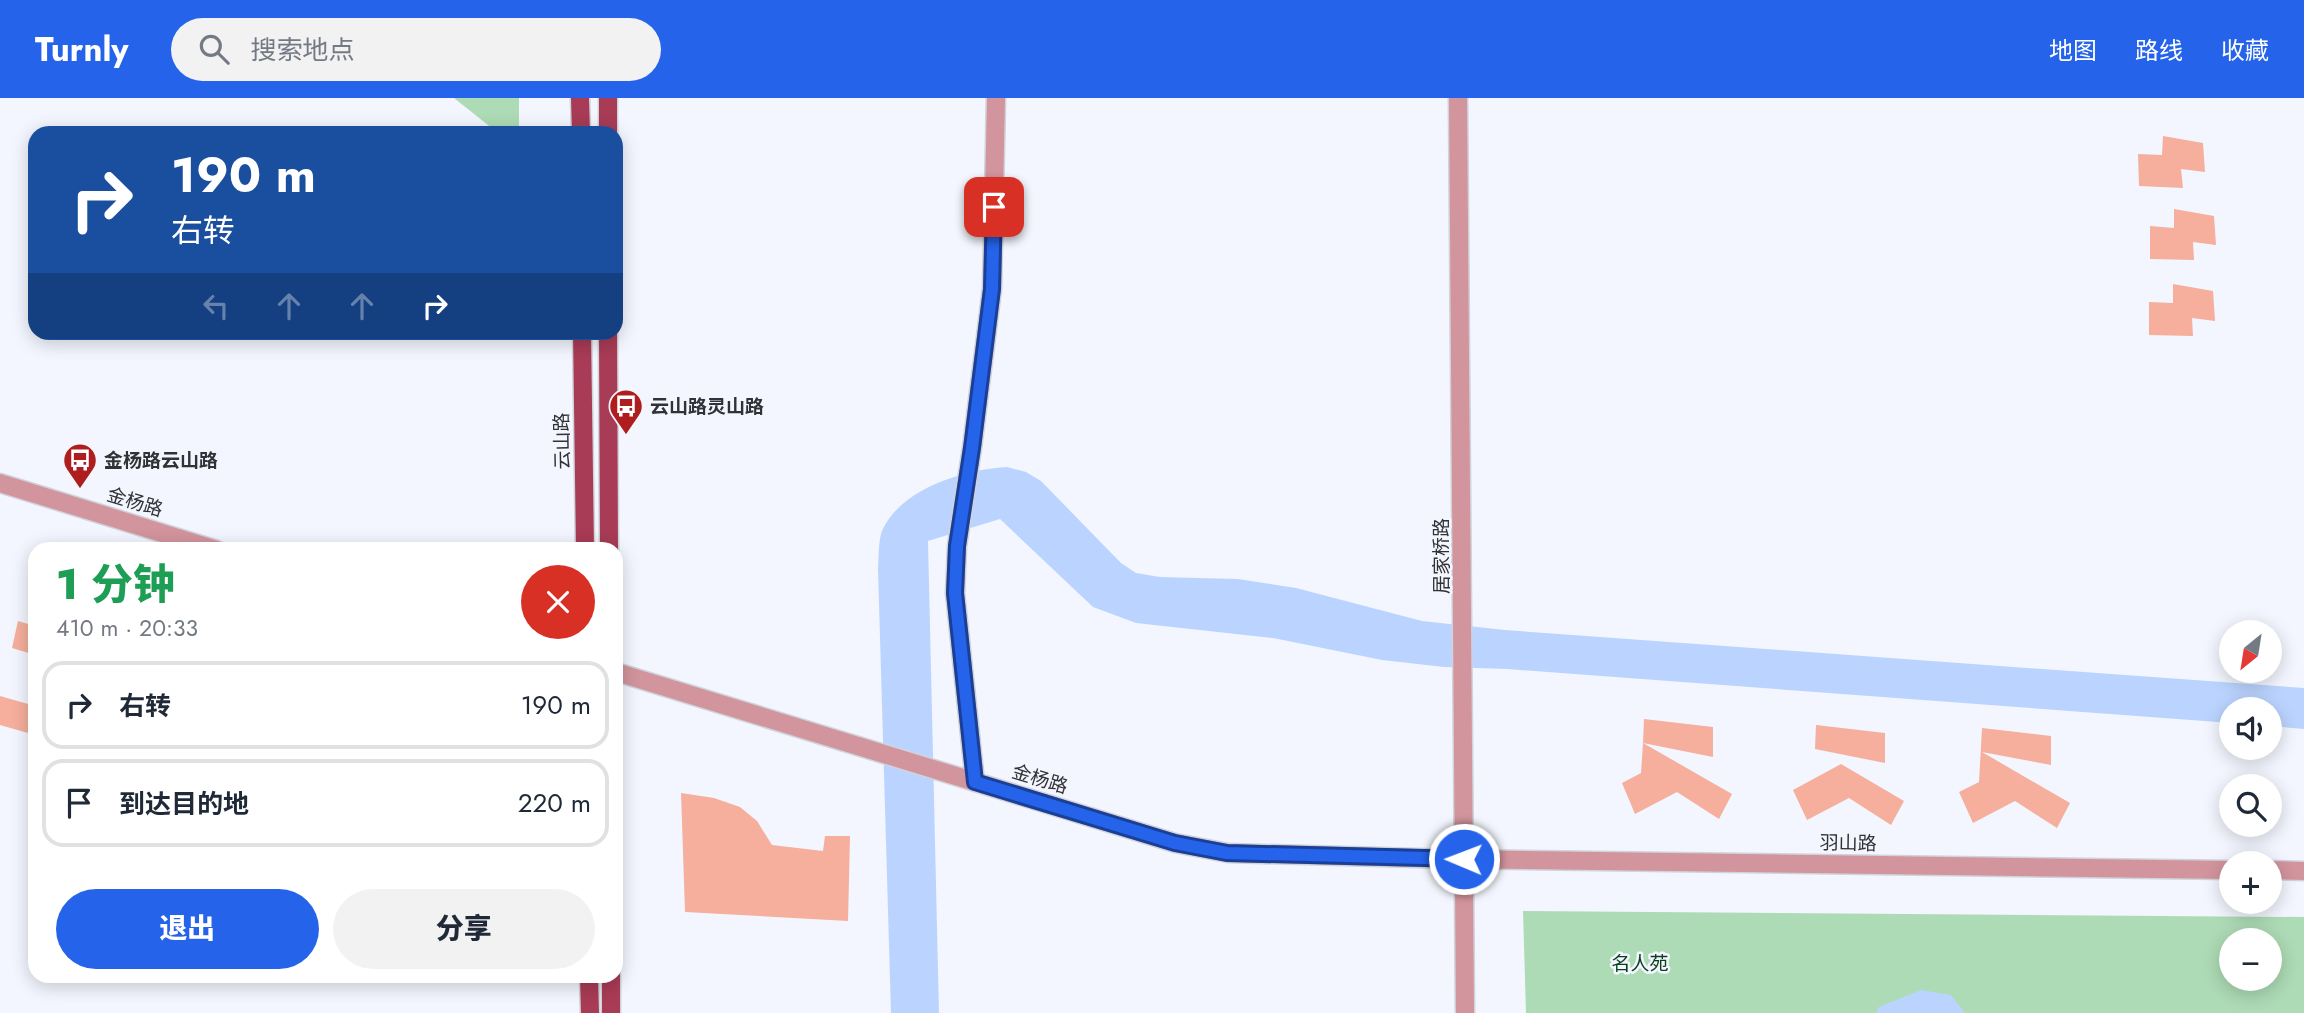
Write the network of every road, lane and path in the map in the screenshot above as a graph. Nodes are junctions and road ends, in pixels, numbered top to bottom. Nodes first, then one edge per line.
1 (580, 98) edge
2 (608, 98) edge
3 (996, 98) edge
4 (1458, 98) edge
5 (581, 126) edge
6 (608, 126) edge
7 (582, 340) edge
8 (608, 340) edge
9 (0, 483) edge
10 (191, 542) edge
11 (585, 542) edge
12 (609, 542) edge
13 (623, 674) edge
14 (975, 782) junction
15 (1464, 859) junction
16 (2219, 870) edge
17 (2282, 870) edge
18 (2304, 871) edge
19 (589, 983) edge
20 (611, 983) edge
21 (590, 1013) edge
22 (611, 1013) edge
23 (1465, 1013) edge

1 - 5 main road
2 - 6 main road
3 - 14 street
4 - 15 street, 居家桥路
7 - 11 main road, 云山路
8 - 12 main road
9 - 10 street, 金杨路
13 - 14 street, 金杨路
14 - 15 street, 金杨路
15 - 16 street, 羽山路
15 - 23 street, 居家桥路
17 - 18 street
19 - 21 main road
20 - 22 main road

